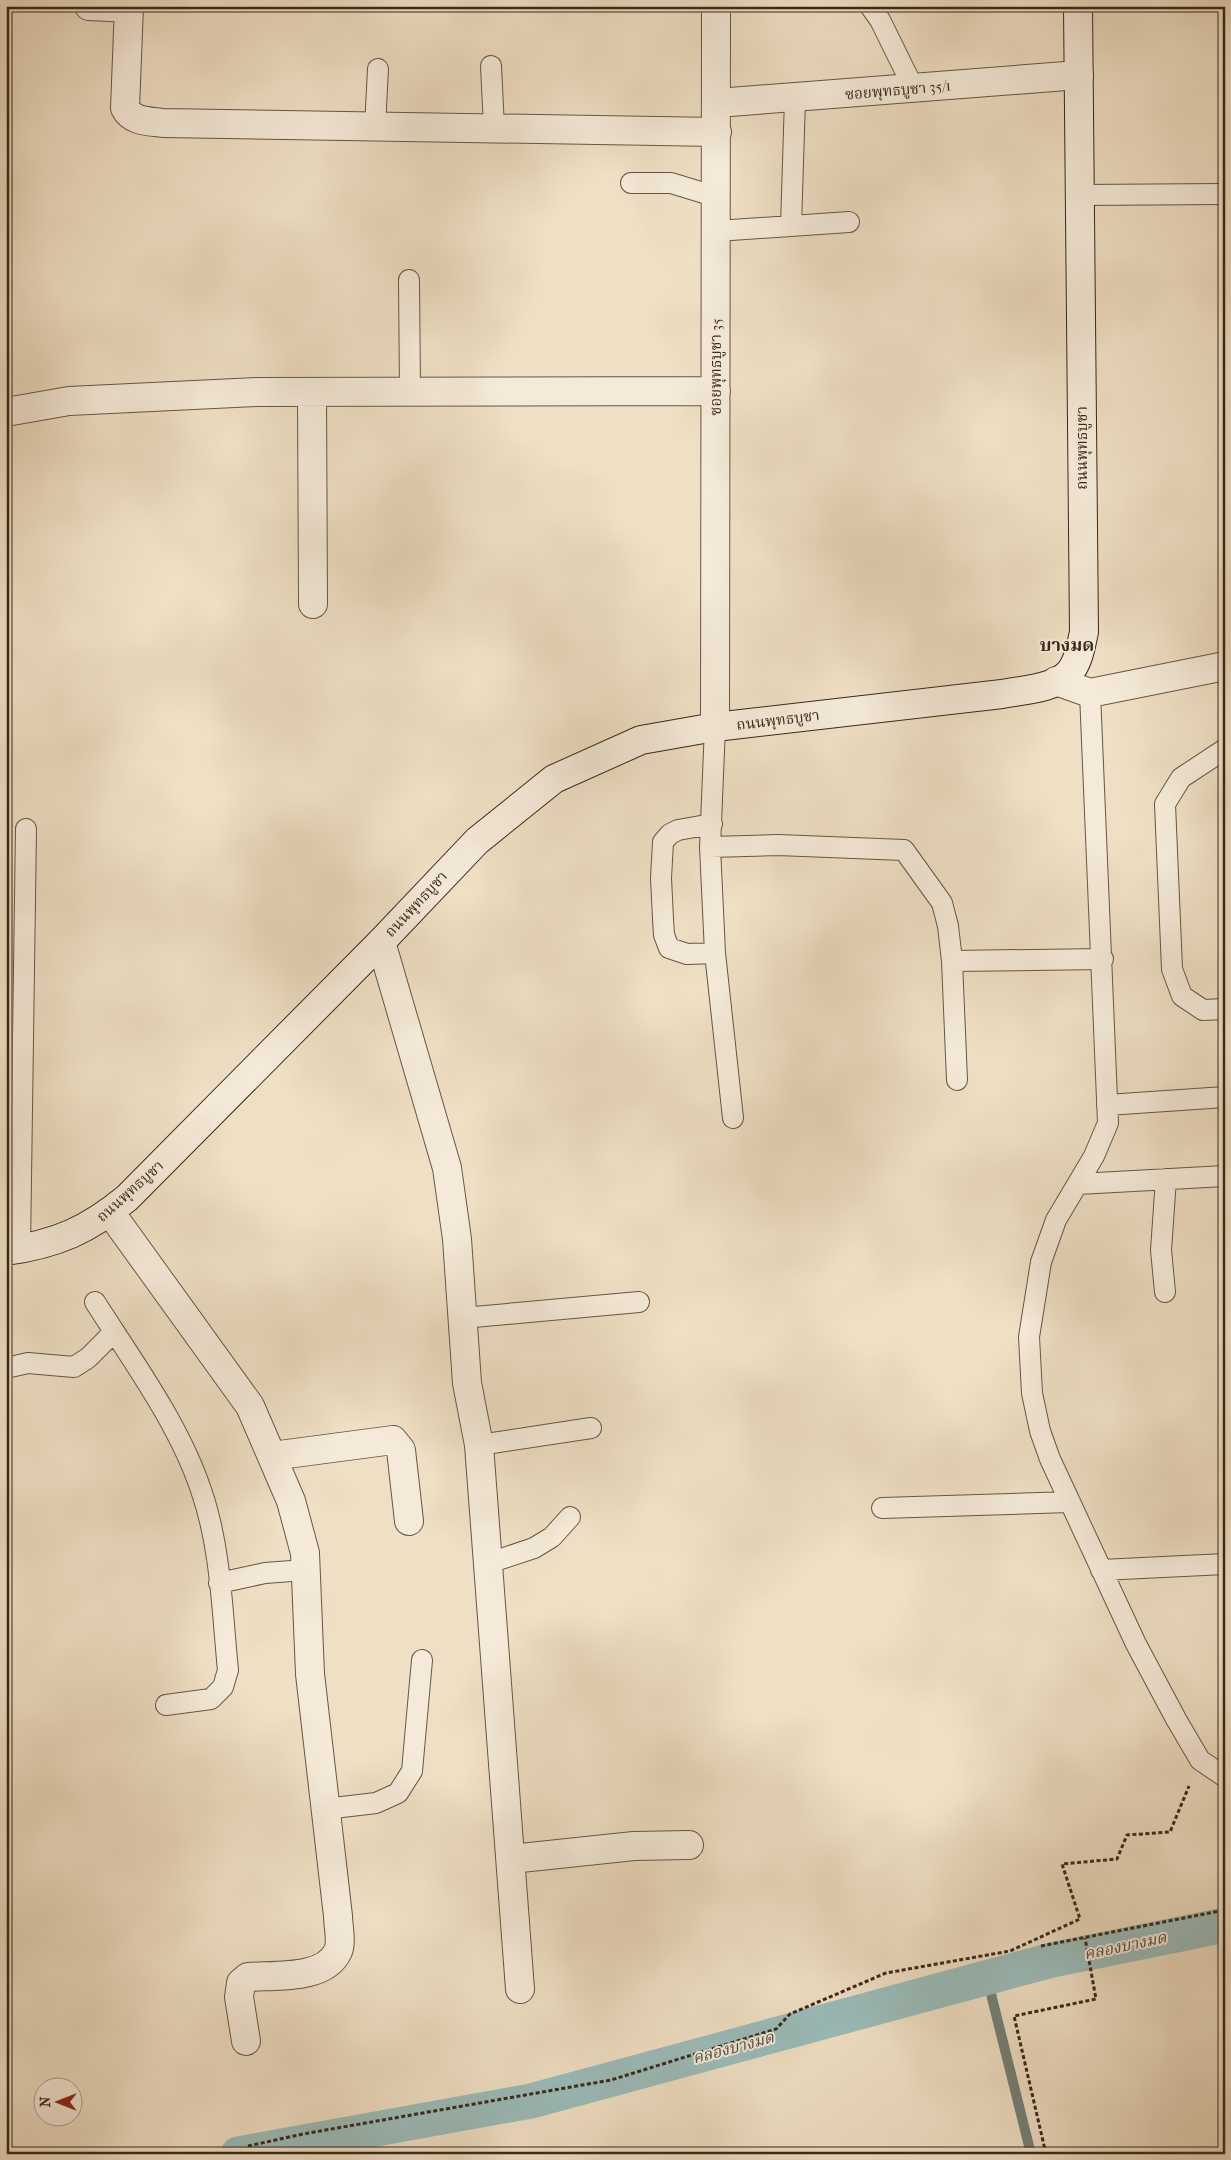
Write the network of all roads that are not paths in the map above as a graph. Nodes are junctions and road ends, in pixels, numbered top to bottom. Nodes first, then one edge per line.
1 (89, 6) edge
2 (716, 6) edge
3 (870, 6) edge
4 (1078, 6) edge
5 (129, 7) edge
6 (492, 66) dead end
7 (378, 69) dead end
8 (1079, 75) junction
9 (914, 89) junction
10 (795, 99) junction
11 (717, 103) junction
12 (375, 127) junction
13 (494, 128) junction
14 (717, 132) junction
15 (631, 183) dead end
16 (1225, 194) edge
17 (1080, 195) junction
18 (717, 197) junction
19 (848, 222) dead end
20 (791, 226) junction
21 (717, 231) junction
22 (409, 280) dead end
23 (716, 391) junction
24 (312, 392) junction
25 (410, 392) junction
26 (6, 412) edge
27 (313, 604) dead end
28 (1225, 666) edge
29 (1056, 681) junction
30 (1090, 692) junction
31 (715, 727) junction
32 (1225, 749) edge
33 (712, 824) junction
34 (26, 829) dead end
35 (710, 847) junction
36 (381, 942) junction
37 (716, 953) junction
38 (1103, 959) junction
39 (952, 961) junction
40 (1225, 1009) edge
41 (957, 1080) dead end
42 (1225, 1097) edge
43 (1107, 1105) junction
44 (733, 1118) dead end
45 (1225, 1176) edge
46 (1166, 1179) junction
47 (1078, 1184) junction
48 (110, 1212) junction
49 (13, 1250) edge
50 (1164, 1292) dead end
51 (95, 1302) dead end
52 (639, 1302) dead end
53 (463, 1318) junction
54 (114, 1332) junction
55 (6, 1368) edge
56 (591, 1428) dead end
57 (479, 1445) junction
58 (272, 1456) junction
59 (1069, 1502) junction
60 (882, 1508) dead end
61 (570, 1517) dead end
62 (409, 1521) dead end
63 (486, 1564) junction
64 (1225, 1564) edge
65 (305, 1570) junction
66 (1101, 1570) junction
67 (219, 1583) junction
68 (422, 1660) dead end
69 (166, 1705) dead end
70 (1225, 1777) edge
71 (325, 1809) junction
72 (689, 1845) dead end
73 (511, 1859) junction
74 (520, 1989) dead end
75 (246, 2041) dead end

1 - 5 street
2 - 11 street, ซอยพุทธบูชา 35
3 - 9 lane
4 - 8 street, ถนนพุทธบูชา
5 - 12 street
6 - 13 lane
7 - 12 lane
8 - 9 street, ซอยพุทธบูชา 35/1
8 - 17 street, ถนนพุทธบูชา
9 - 10 street, ซอยพุทธบูชา 35/1
10 - 11 street, ซอยพุทธบูชา 35/1
10 - 20 lane
11 - 14 street, ซอยพุทธบูชา 35
12 - 13 street
13 - 14 street
14 - 18 street, ซอยพุทธบูชา 35
15 - 18 lane
16 - 17 lane
17 - 29 street, ถนนพุทธบูชา
18 - 21 street, ซอยพุทธบูชา 35
19 - 20 lane
20 - 21 lane
21 - 23 street, ซอยพุทธบูชา 35
22 - 25 lane
23 - 25 street
23 - 31 street, ซอยพุทธบูชา 35
24 - 25 street
24 - 26 street
24 - 27 street
28 - 30 street
29 - 30 street
29 - 31 street, ถนนพุทธบูชา
30 - 38 lane
31 - 33 lane
31 - 36 street, ถนนพุทธบูชา
32 - 40 lane
33 - 35 lane
33 - 37 lane
34 - 49 lane
35 - 37 lane
35 - 39 lane
36 - 48 street, ถนนพุทธบูชา
36 - 53 street
37 - 44 lane
38 - 39 lane
38 - 43 lane
39 - 41 lane
42 - 43 lane
43 - 47 lane
45 - 46 lane
46 - 47 lane
46 - 50 lane
47 - 59 lane
48 - 49 street, ถนนพุทธบูชา
48 - 58 street
51 - 54 lane
52 - 53 lane
53 - 57 street
54 - 55 lane
54 - 67 lane
56 - 57 lane
57 - 63 street
58 - 62 street
58 - 65 street
59 - 60 lane
59 - 66 lane
61 - 63 lane
63 - 73 street
64 - 66 lane
65 - 67 lane
65 - 71 street
66 - 70 lane
67 - 69 lane
68 - 71 lane
71 - 75 street
72 - 73 street
73 - 74 street

